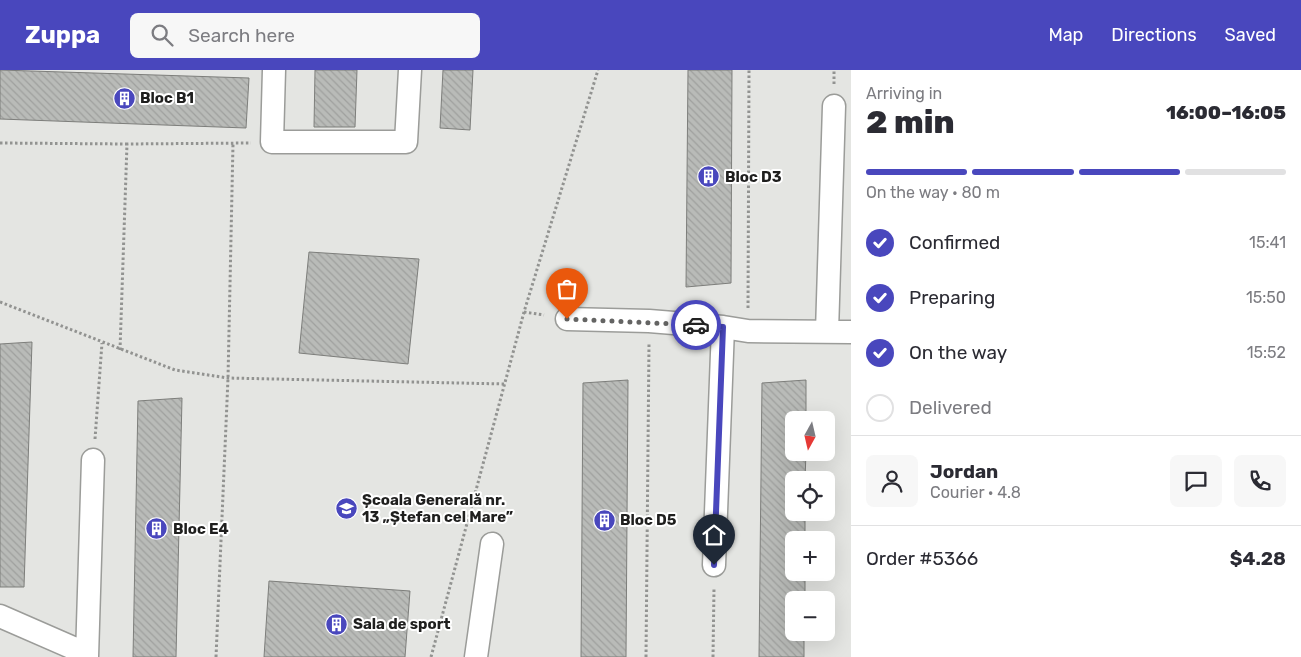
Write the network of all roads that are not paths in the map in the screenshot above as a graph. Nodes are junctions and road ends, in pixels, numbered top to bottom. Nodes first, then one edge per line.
1 (274, 70) edge
2 (410, 70) edge
3 (834, 106) dead end
4 (567, 319) dead end
5 (723, 327) junction
6 (827, 332) junction
7 (851, 332) edge
8 (93, 460) road end
9 (492, 544) dead end
10 (714, 565) road end
11 (0, 616) edge
12 (87, 655) edge
13 (476, 657) edge

1 - 2 lane
3 - 6 lane
4 - 5 lane
5 - 6 lane
5 - 10 lane
6 - 7 lane
8 - 12 lane
9 - 13 lane
11 - 12 lane

